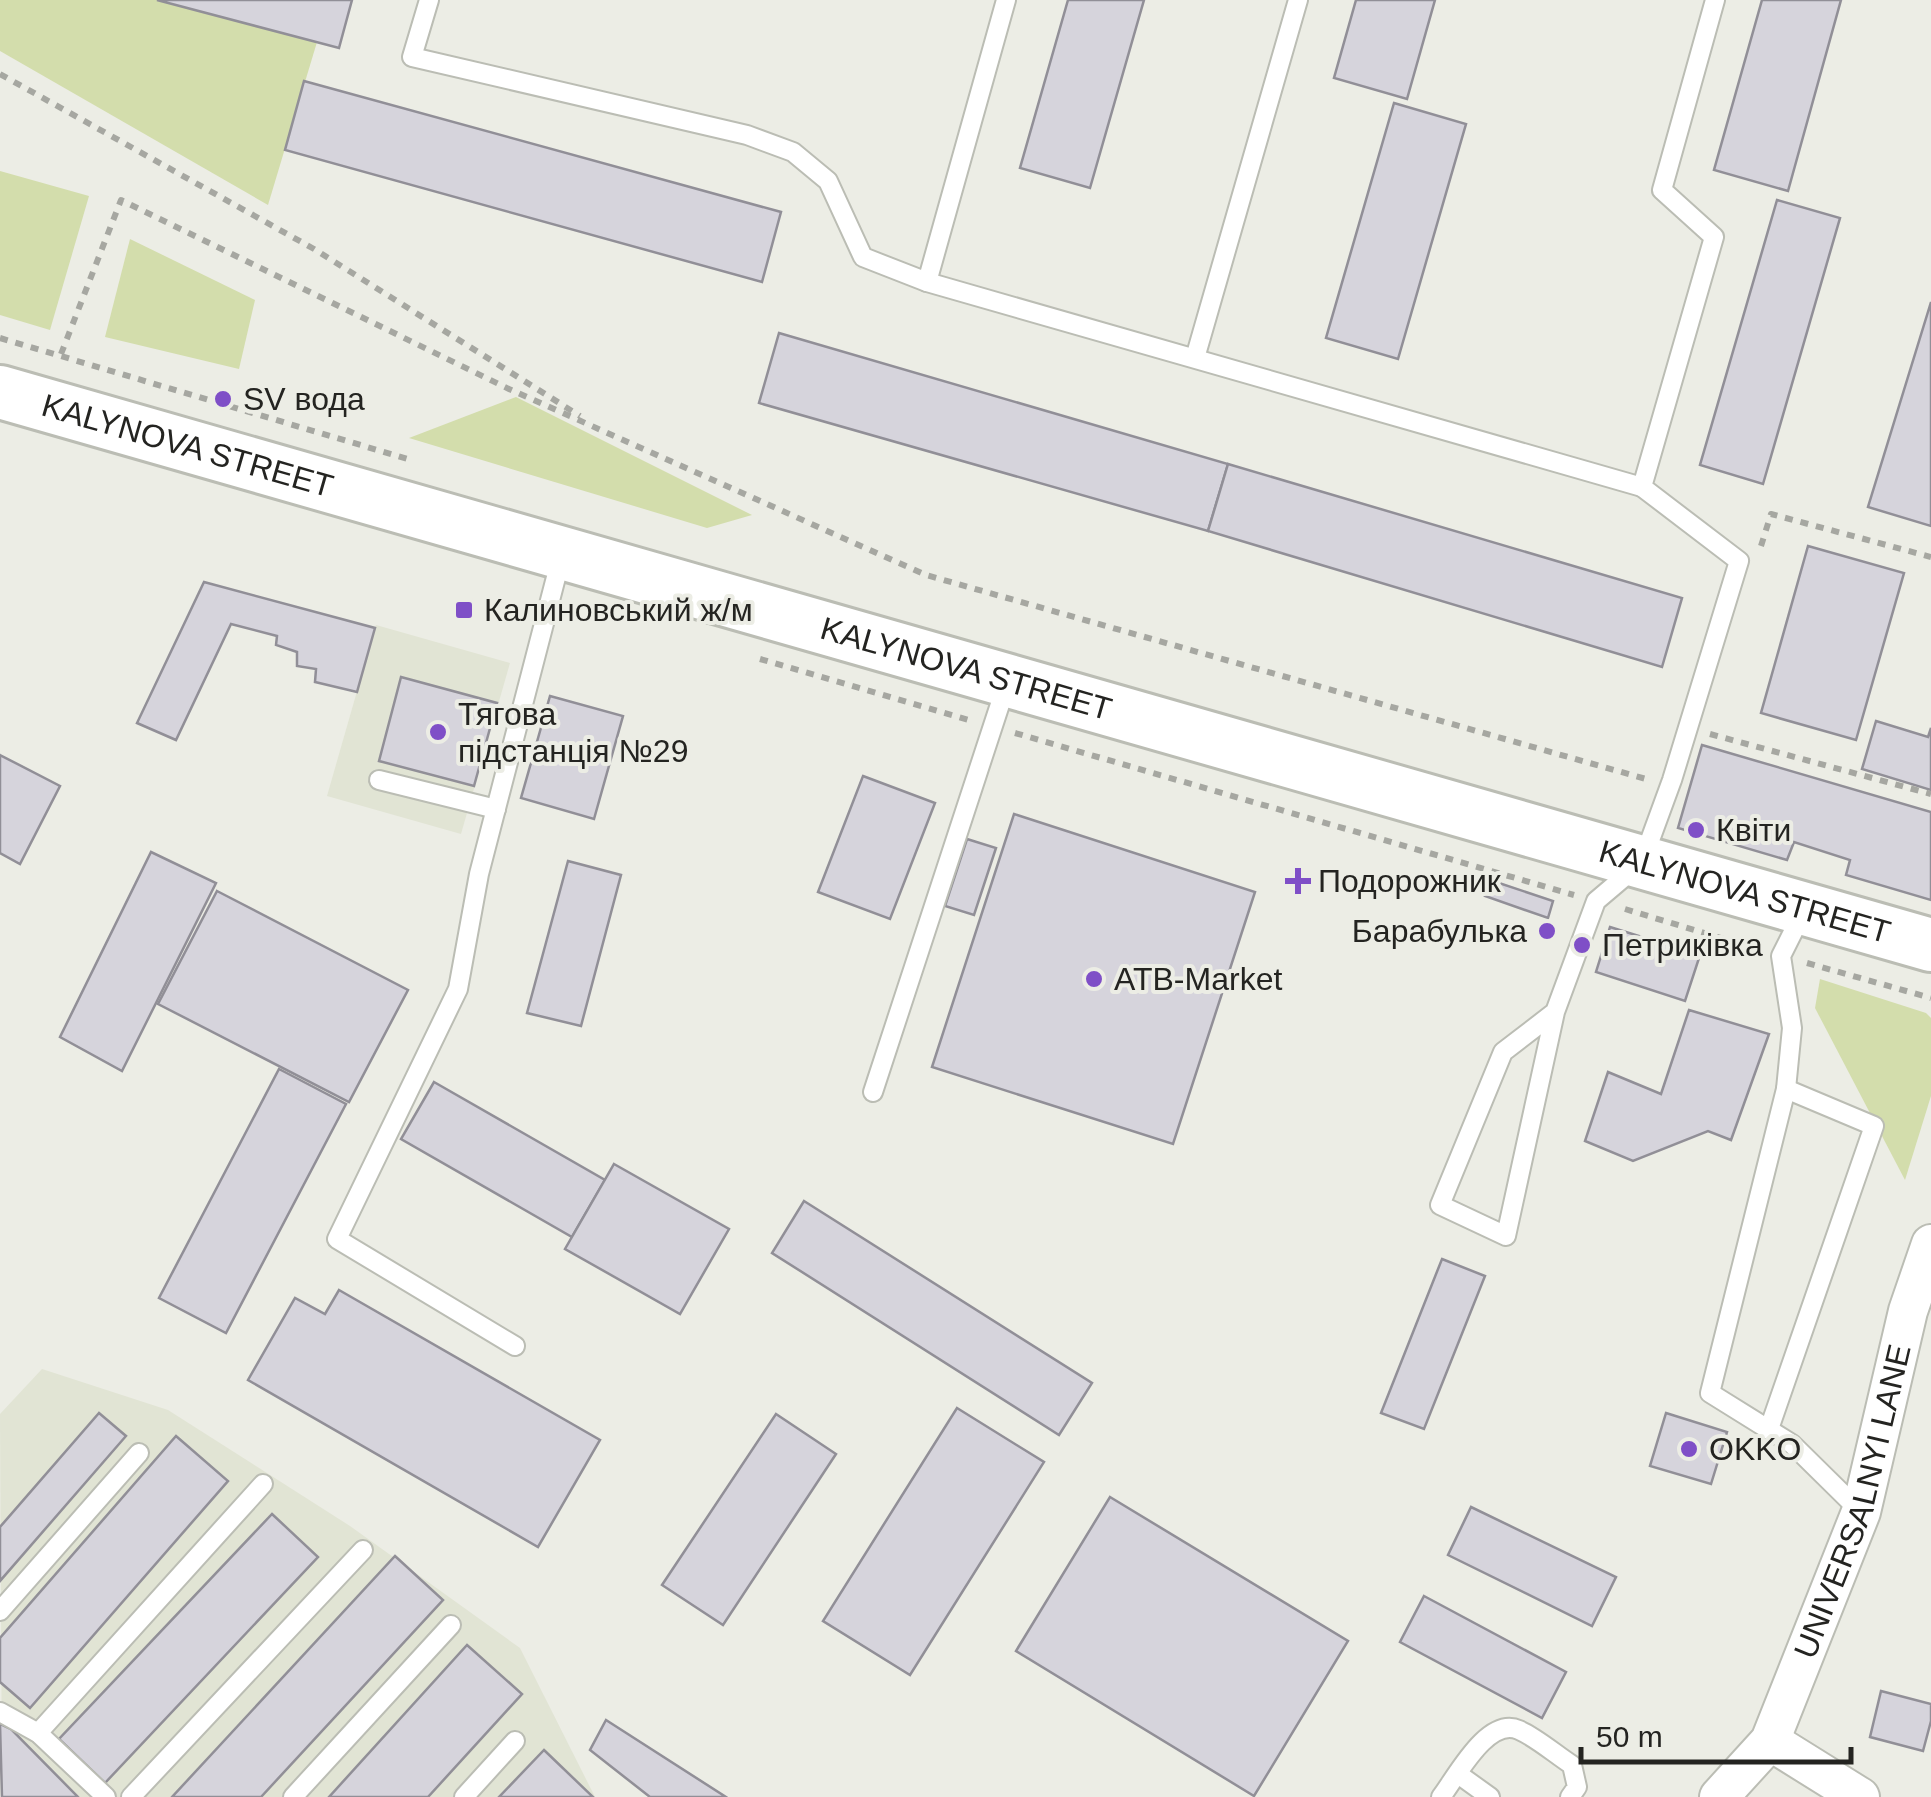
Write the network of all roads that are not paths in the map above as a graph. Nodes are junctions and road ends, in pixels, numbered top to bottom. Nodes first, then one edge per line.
1 (429, 0) edge
2 (1006, 0) edge
3 (1298, 0) edge
4 (1715, 0) edge
5 (927, 282) junction
6 (1195, 358) junction
7 (0, 392) edge
8 (1642, 487) junction
9 (562, 552) junction
10 (1007, 680) junction
11 (379, 780) dead end
12 (496, 809) junction
13 (1642, 862) junction
14 (1804, 909) junction
15 (1931, 945) edge
16 (1554, 1012) junction
17 (1786, 1089) junction
18 (873, 1092) dead end
19 (1931, 1244) edge
20 (514, 1346) dead end
21 (1769, 1429) junction
22 (140, 1453) dead end
23 (263, 1484) dead end
24 (1861, 1512) junction
25 (362, 1550) dead end
26 (0, 1611) edge
27 (451, 1625) dead end
28 (0, 1712) edge
29 (38, 1733) junction
30 (514, 1741) dead end
31 (1770, 1741) junction
32 (1458, 1774) junction
33 (106, 1797) edge
34 (131, 1797) edge
35 (293, 1797) edge
36 (464, 1797) edge
37 (1441, 1797) edge
38 (1490, 1797) edge
39 (1570, 1797) edge
40 (1719, 1797) edge
41 (1860, 1797) edge

1 - 5 lane
2 - 5 lane
3 - 6 lane
4 - 8 lane
5 - 6 lane
6 - 8 lane
7 - 9 main road, KALYNOVA STREET
8 - 13 lane
9 - 10 main road, KALYNOVA STREET
9 - 12 lane
10 - 13 main road, KALYNOVA STREET
10 - 18 lane
11 - 12 lane
12 - 20 lane
13 - 14 main road, KALYNOVA STREET
13 - 16 lane
14 - 15 main road, KALYNOVA STREET
14 - 17 lane
16 - 16 lane
17 - 21 lane
17 - 21 lane
19 - 24 street, UNIVERSALNYI LANE
21 - 24 lane
22 - 26 lane
23 - 29 lane
24 - 31 street, UNIVERSALNYI LANE
25 - 34 lane
27 - 35 lane
28 - 29 lane
29 - 33 lane
30 - 36 lane
31 - 40 street, UNIVERSALNYI LANE
31 - 41 street
32 - 37 lane
32 - 38 lane
32 - 39 lane

